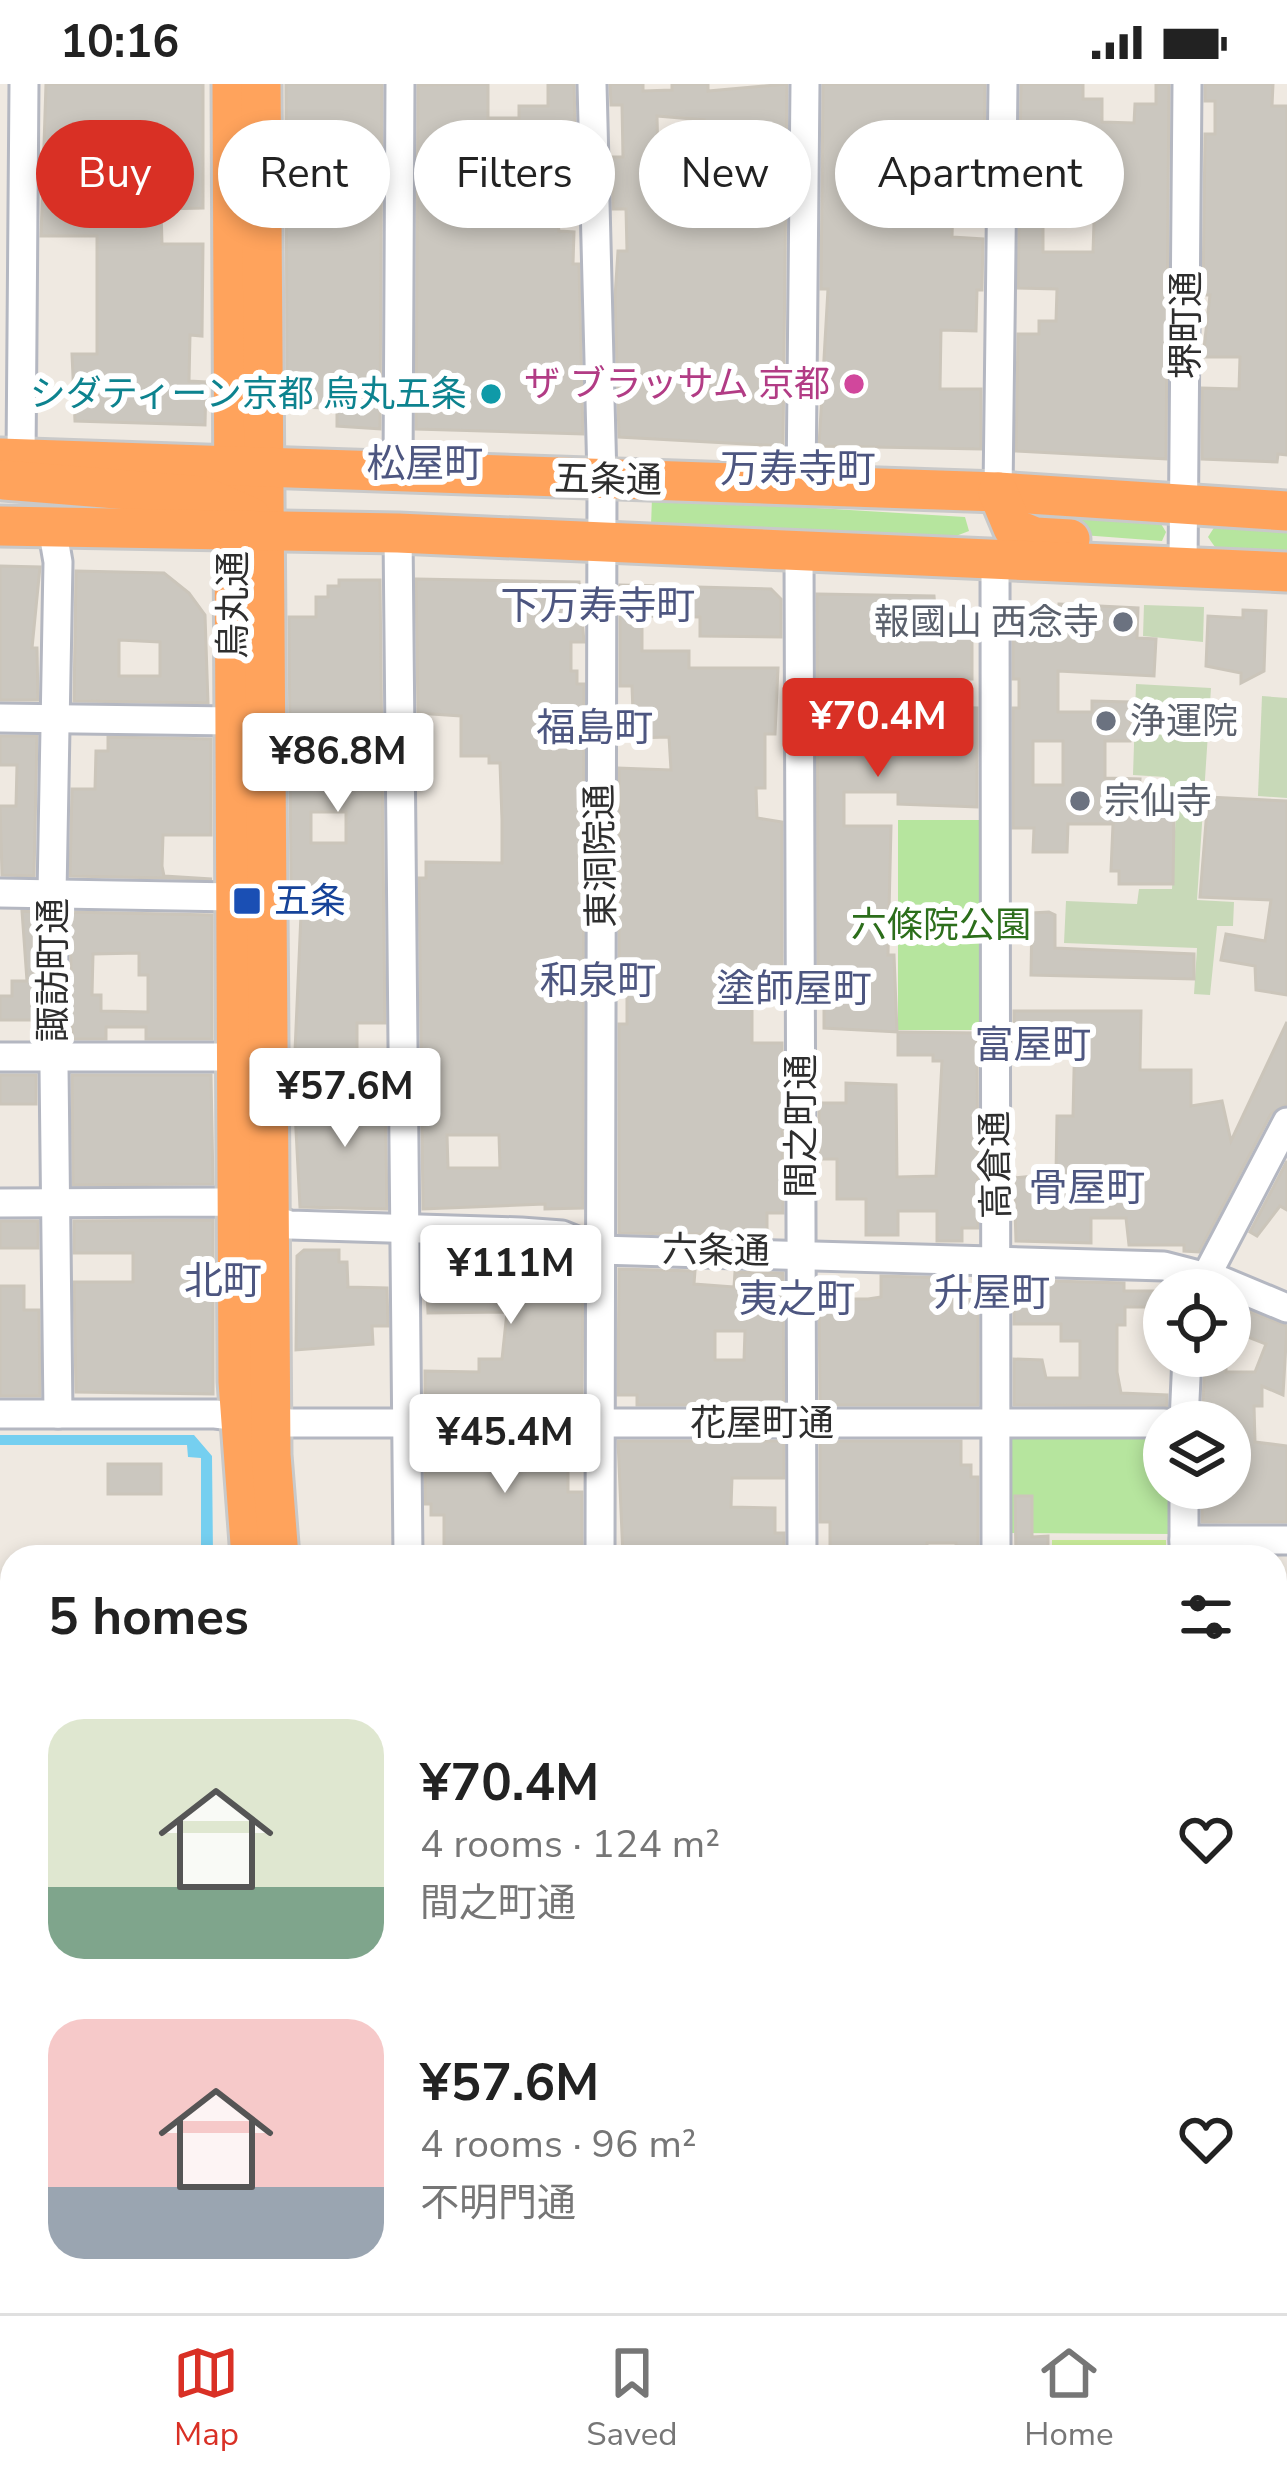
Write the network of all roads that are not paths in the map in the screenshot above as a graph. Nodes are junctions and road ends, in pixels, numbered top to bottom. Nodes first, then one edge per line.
1 (24, 84) edge
2 (232, 84) edge
3 (261, 84) edge
4 (400, 84) edge
5 (592, 84) edge
6 (806, 84) edge
7 (1003, 84) edge
8 (1187, 84) edge
9 (246, 464) junction
10 (7, 465) edge
11 (398, 470) junction
12 (602, 479) junction
13 (801, 486) junction
14 (998, 492) junction
15 (1185, 505) junction
16 (1287, 511) edge
17 (242, 522) junction
18 (0, 526) edge
19 (52, 527) junction
20 (398, 533) junction
21 (602, 544) junction
22 (799, 551) junction
23 (994, 558) junction
24 (1183, 566) junction
25 (1287, 572) edge
26 (0, 718) edge
27 (55, 718) junction
28 (234, 721) junction
29 (0, 893) edge
30 (52, 894) junction
31 (235, 897) junction
32 (0, 1057) edge
33 (53, 1057) junction
34 (237, 1057) junction
35 (1287, 1122) edge
36 (53, 1202) junction
37 (0, 1203) edge
38 (255, 1213) junction
39 (408, 1227) junction
40 (599, 1250) junction
41 (801, 1252) junction
42 (997, 1259) junction
43 (1170, 1269) edge
44 (1209, 1269) edge
45 (1251, 1297) edge
46 (1287, 1308) edge
47 (0, 1414) edge
48 (58, 1414) junction
49 (255, 1419) junction
50 (409, 1421) junction
51 (995, 1422) junction
52 (599, 1423) junction
53 (1143, 1423) edge
54 (800, 1424) junction
55 (1184, 1509) edge
56 (1287, 1540) edge
57 (251, 1545) edge
58 (277, 1545) edge
59 (409, 1545) edge
60 (600, 1545) edge
61 (802, 1545) edge
62 (996, 1545) edge
63 (1184, 1545) edge
64 (1230, 1545) edge

1 - 10 street
2 - 9 highway, 烏丸通
3 - 9 highway, 烏丸通
4 - 11 street
5 - 12 street, 東洞院通
6 - 13 street
7 - 14 street
8 - 15 street, 堺町通
9 - 10 highway, 五条通
9 - 11 highway, 五条通
9 - 17 highway, 烏丸通
10 - 17 highway
11 - 12 highway, 五条通
12 - 13 highway, 五条通
12 - 21 street, 東洞院通
13 - 14 highway, 五条通
13 - 23 highway
14 - 15 highway, 五条通
14 - 24 highway
15 - 16 highway, 五条通
15 - 24 street, 堺町通
17 - 19 highway, 五条通
17 - 20 highway, 五条通
17 - 28 highway, 烏丸通
17 - 38 highway, 烏丸通
18 - 19 highway, 五条通
19 - 27 street, 諏訪町通
20 - 21 highway, 五条通
20 - 39 street
21 - 22 highway, 五条通
21 - 40 street, 東洞院通
22 - 23 highway, 五条通
22 - 41 street, 間之町通
23 - 24 highway, 五条通
23 - 42 street, 高倉通
24 - 25 highway, 五条通
26 - 27 street
27 - 28 street
27 - 30 street, 諏訪町通
28 - 31 highway, 烏丸通
29 - 30 street
30 - 31 street
30 - 33 street, 諏訪町通
31 - 34 highway, 烏丸通
32 - 33 street
33 - 34 street
33 - 36 street, 諏訪町通
34 - 38 highway, 烏丸通
35 - 44 street
36 - 37 street, 六条通
36 - 38 street, 六条通
36 - 48 street, 諏訪町通
38 - 39 street, 六条通
38 - 49 highway, 烏丸通
39 - 40 street, 六条通
39 - 50 street
40 - 41 street, 六条通
40 - 52 street, 東洞院通
41 - 42 street, 六条通
41 - 54 street, 間之町通
42 - 43 street, 六条通
42 - 51 street, 高倉通
45 - 46 street, 六条通
47 - 48 street, 花屋町通
48 - 49 street, 花屋町通
49 - 50 street, 花屋町通
49 - 57 highway, 烏丸通
49 - 58 highway, 烏丸通
50 - 52 street, 花屋町通
50 - 59 street
51 - 53 street, 花屋町通
51 - 54 street, 花屋町通
51 - 62 street, 高倉通
52 - 54 street, 花屋町通
52 - 60 street, 東洞院通
54 - 61 street, 間之町通
55 - 63 street
56 - 64 street

